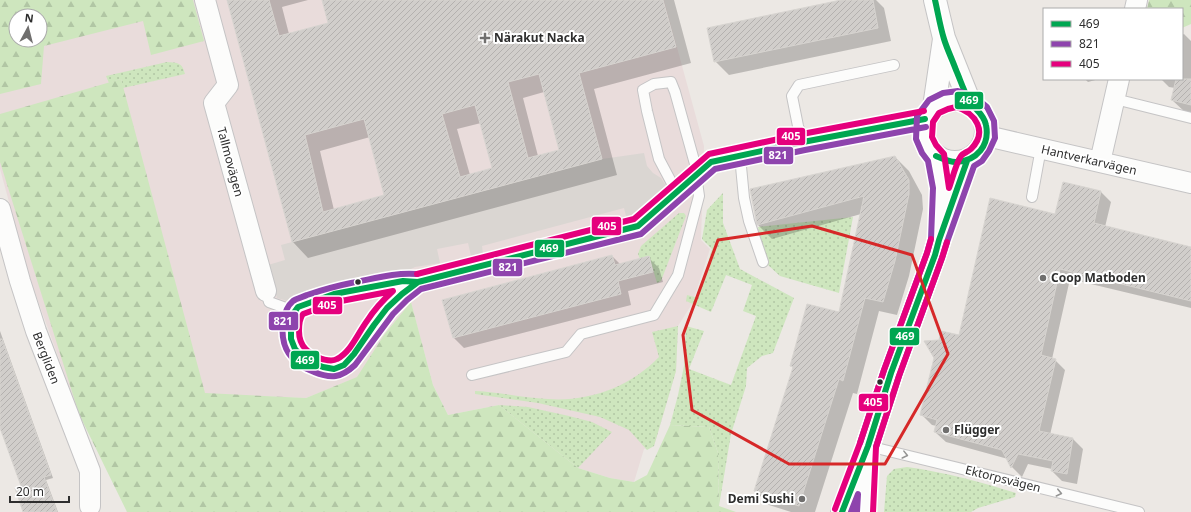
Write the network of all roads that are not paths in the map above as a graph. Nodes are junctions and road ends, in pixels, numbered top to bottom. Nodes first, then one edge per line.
1 (205, 0) edge
2 (935, 0) edge
3 (944, 38) junction
4 (894, 65) dead end
5 (1119, 80) edge
6 (1115, 99) junction
7 (970, 103) junction
8 (930, 113) junction
9 (1191, 118) edge
10 (986, 136) junction
11 (803, 142) junction
12 (1041, 148) junction
13 (740, 156) junction
14 (936, 157) junction
15 (967, 161) junction
16 (1100, 162) junction
17 (704, 168) junction
18 (1191, 183) edge
19 (676, 191) junction
20 (1032, 197) dead end
21 (0, 209) edge
22 (939, 240) junction
23 (763, 262) dead end
24 (418, 282) junction
25 (266, 291) joint
26 (294, 311) junction
27 (472, 375) dead end
28 (868, 446) junction
29 (90, 506) dead end
30 (842, 512) edge
31 (866, 512) edge
32 (1139, 512) edge

1 - 25 street, Tallmovägen
2 - 3 street
3 - 7 street
3 - 8 street
4 - 11 lane
5 - 6 street
6 - 9 lane
6 - 16 street
7 - 8 street
7 - 10 street
8 - 11 street
8 - 14 street
10 - 12 street, Hantverkarvägen
10 - 15 street
11 - 13 street
12 - 16 street, Hantverkarvägen
12 - 20 lane
13 - 17 street
13 - 23 lane
14 - 15 street
14 - 22 street
15 - 22 street
16 - 18 street, Hantverkarvägen
17 - 19 street
17 - 19 lane
17 - 27 lane
19 - 24 street
21 - 29 street, Bergliden
22 - 28 street
24 - 26 street
24 - 26 street
25 - 26 lane, Tallmovägen
28 - 30 street
28 - 31 street
28 -> 32 lane, Ektorpsvägen

